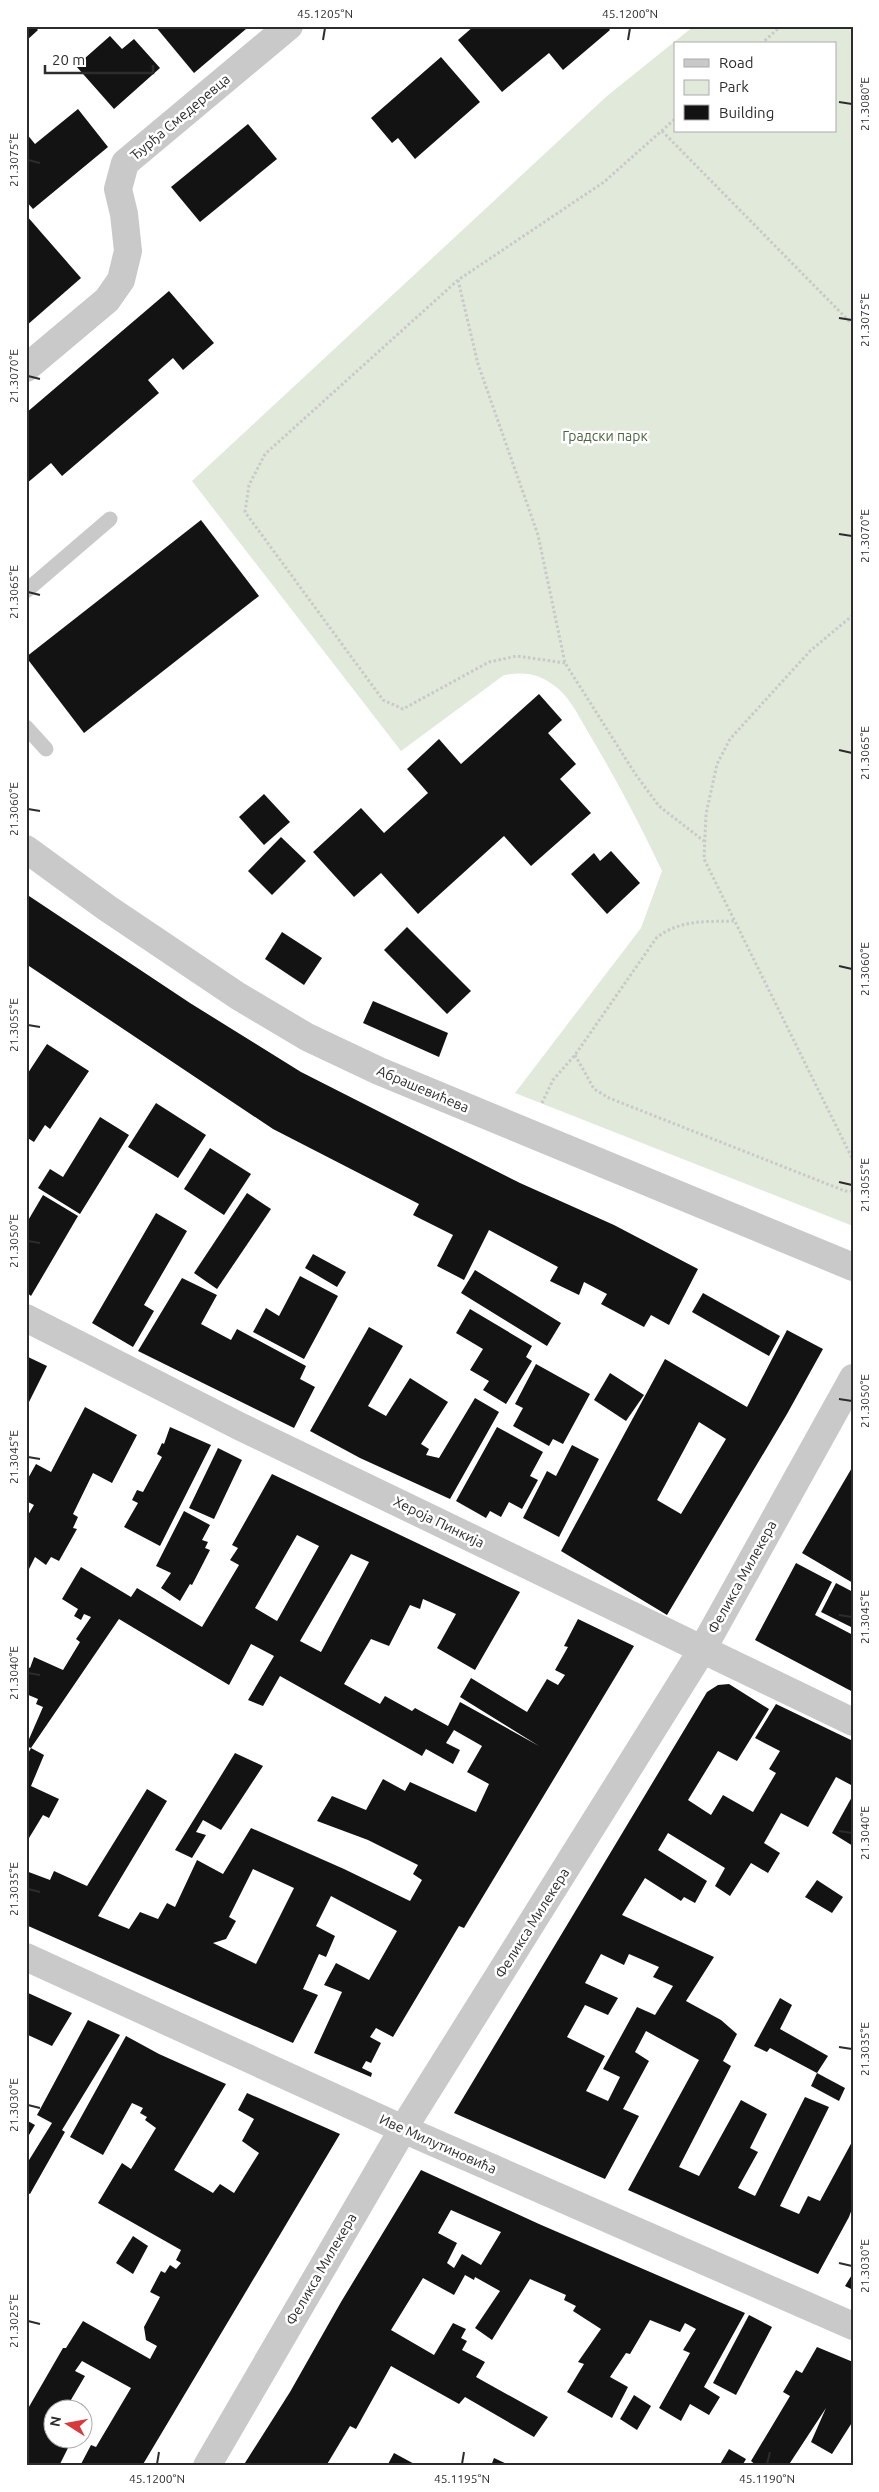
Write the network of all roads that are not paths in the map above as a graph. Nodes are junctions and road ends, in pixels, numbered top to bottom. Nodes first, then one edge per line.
1 (289, 26) edge
2 (26, 368) edge
3 (110, 518) dead end
4 (26, 591) edge
5 (26, 727) edge
6 (46, 749) dead end
7 (26, 849) edge
8 (853, 1267) edge
9 (26, 1318) edge
10 (853, 1378) edge
11 (702, 1650) junction
12 (853, 1722) edge
13 (26, 1957) edge
14 (403, 2129) junction
15 (853, 2326) edge
16 (207, 2466) edge

1 - 2 street, Ђурђа Смедеревца
3 - 4 lane
5 - 6 lane
7 - 8 street, Абрашевићева
9 - 11 street, Хероја Пинкија
10 - 11 street, Феликса Милекера
11 - 12 street, Хероја Пинкија
11 - 14 street, Феликса Милекера
13 - 14 street, Иве Милутиновића
14 - 15 street, Иве Милутиновића
14 - 16 street, Феликса Милекера

